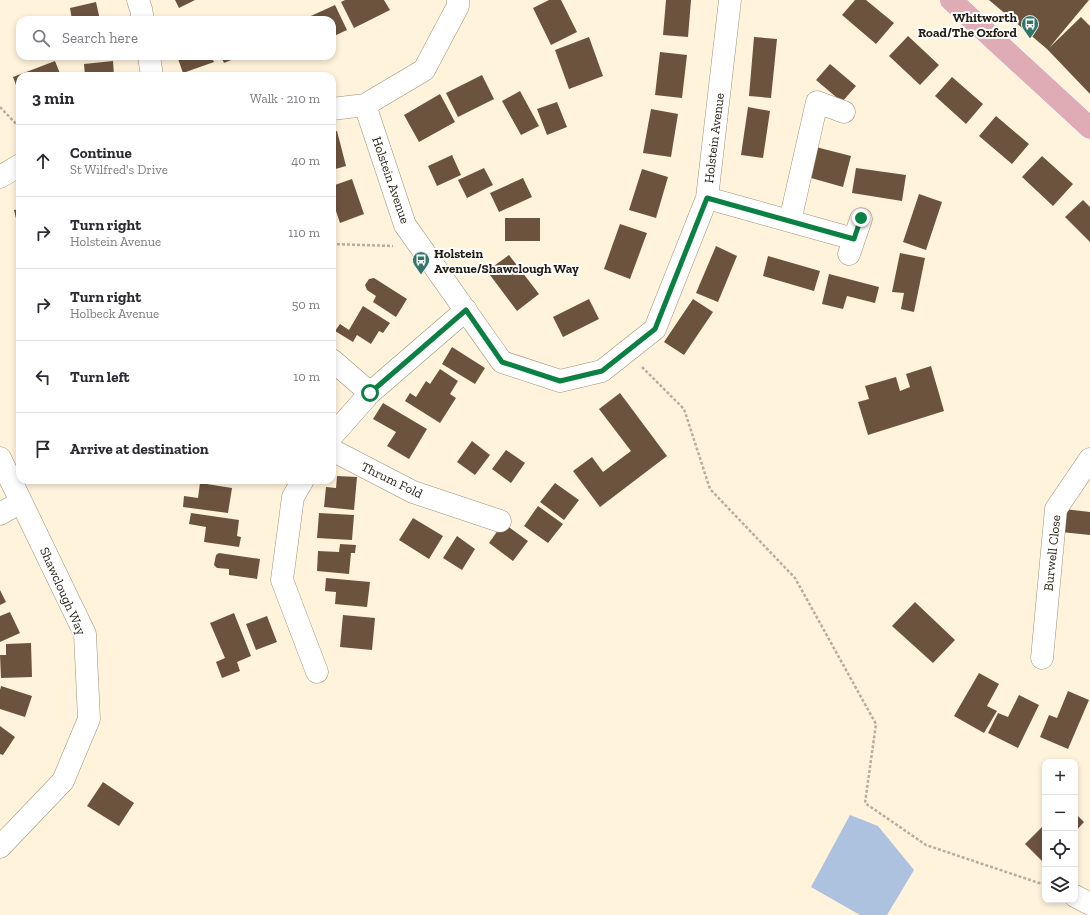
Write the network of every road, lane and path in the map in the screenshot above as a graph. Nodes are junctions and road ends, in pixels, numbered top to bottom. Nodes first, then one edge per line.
1 (138, 0) edge
2 (458, 0) edge
3 (730, 0) edge
4 (951, 0) edge
5 (142, 16) edge
6 (150, 60) edge
7 (151, 72) edge
8 (365, 105) junction
9 (0, 107) edge
10 (336, 109) edge
11 (844, 112) dead end
12 (16, 124) edge
13 (1090, 128) edge
14 (16, 167) edge
15 (0, 177) edge
16 (707, 198) junction
17 (861, 218) dead end
18 (790, 221) junction
19 (417, 241) junction
20 (336, 244) edge
21 (466, 310) junction
22 (627, 353) junction
23 (336, 363) edge
24 (370, 393) junction
25 (336, 431) edge
26 (336, 452) edge
27 (0, 458) edge
28 (1090, 459) edge
29 (301, 484) edge
30 (21, 502) junction
31 (0, 514) edge
32 (500, 521) dead end
33 (1042, 658) dead end
34 (317, 672) dead end
35 (0, 848) edge
36 (1042, 884) edge
37 (1078, 898) edge
38 (1090, 904) edge

1 - 5 street
2 - 8 street
3 - 16 street, Holstein Avenue
4 - 13 main road
6 - 7 street
8 - 10 street
8 - 19 street, Holstein Avenue
9 - 12 path
11 - 18 street
14 - 15 street
16 - 18 street
16 - 22 street, Holstein Avenue
17 - 18 street
19 - 20 path
19 - 21 street, Holstein Avenue
21 - 22 street, Holstein Avenue
21 - 24 street
22 - 36 path
23 - 24 street
24 - 25 street
26 - 32 street, Thrum Fold
27 - 30 street, Shawclough Way
28 - 33 street, Burwell Close
29 - 34 street
30 - 31 street
30 - 35 street, Shawclough Way
37 - 38 street

